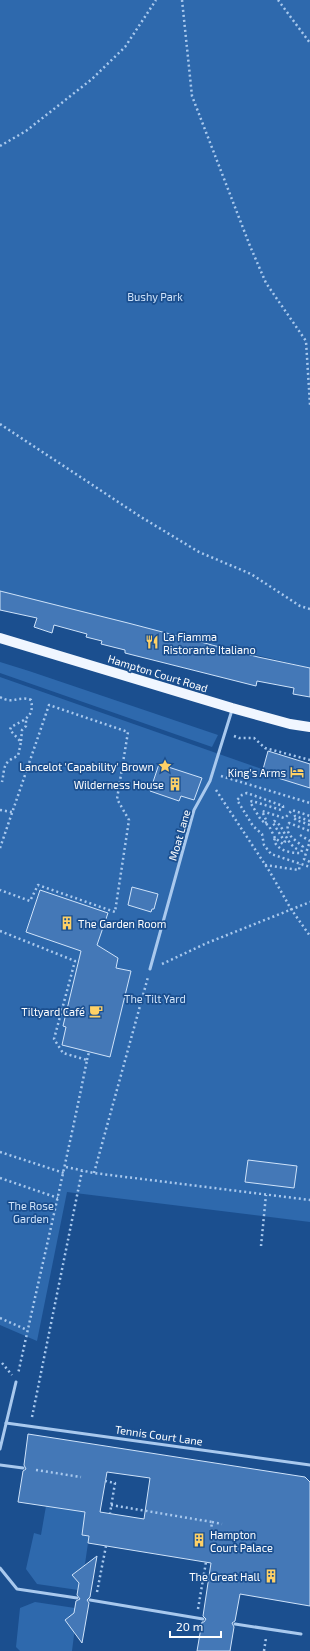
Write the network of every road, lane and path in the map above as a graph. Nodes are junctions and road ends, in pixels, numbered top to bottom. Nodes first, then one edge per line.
1 (156, 0) edge
2 (182, 0) edge
3 (278, 0) edge
4 (310, 43) edge
5 (0, 146) edge
6 (310, 405) edge
7 (0, 424) edge
8 (310, 609) edge
9 (0, 638) edge
10 (0, 697) edge
11 (232, 708) junction
12 (26, 719) junction
13 (310, 727) edge
14 (226, 733) junction
15 (21, 742) junction
16 (310, 760) edge
17 (213, 774) junction
18 (210, 781) junction
19 (2, 782) dead end
20 (310, 804) edge
21 (0, 810) edge
22 (279, 810) junction
23 (12, 812) junction
24 (279, 816) junction
25 (310, 816) edge
26 (310, 821) edge
27 (265, 824) junction
28 (310, 825) edge
29 (310, 831) edge
30 (300, 835) dead end
31 (275, 838) junction
32 (0, 848) edge
33 (297, 849) dead end
34 (310, 862) edge
35 (300, 864) junction
36 (265, 865) junction
37 (310, 867) edge
38 (0, 890) edge
39 (310, 902) edge
40 (291, 910) junction
41 (0, 932) edge
42 (310, 936) edge
43 (150, 969) junction
44 (89, 1052) dead end
45 (87, 1060) junction
46 (0, 1152) edge
47 (66, 1167) junction
48 (82, 1171) junction
49 (64, 1173) junction
50 (94, 1173) junction
51 (0, 1178) edge
52 (266, 1196) junction
53 (58, 1198) junction
54 (310, 1200) edge
55 (261, 1246) dead end
56 (0, 1318) edge
57 (27, 1330) junction
58 (2, 1363) dead end
59 (16, 1382) dead end
60 (6, 1424) junction
61 (30, 1427) junction
62 (0, 1449) edge
63 (0, 1465) edge
64 (310, 1465) edge
65 (23, 1468) dead end
66 (36, 1470) dead end
67 (81, 1477) dead end
68 (105, 1481) dead end
69 (111, 1505) junction
70 (110, 1513) dead end
71 (212, 1522) junction
72 (222, 1524) dead end
73 (211, 1530) dead end
74 (106, 1546) dead end
75 (206, 1562) dead end
76 (0, 1568) edge
77 (77, 1598) dead end
78 (90, 1600) dead end
79 (96, 1600) junction
80 (197, 1618) junction
81 (203, 1619) dead end
82 (235, 1624) dead end
83 (301, 1634) dead end

1 - 5 path
2 - 6 path
3 - 4 path
7 - 8 path
9 - 11 main road, Hampton Court Road
10 - 12 path
11 - 13 main road, Hampton Court Road
11 - 14 lane, Moat Lane
12 - 15 path
12 - 15 path
14 - 16 path
14 - 17 lane, Moat Lane
15 - 19 path
17 - 18 lane, Moat Lane
17 - 20 path
18 - 36 path
18 - 43 lane, Moat Lane
21 - 23 path
22 - 24 path
22 - 27 path
22 - 35 path
23 - 32 path
23 - 38 path
24 - 25 path
24 - 27 path
26 - 28 path
27 - 31 path
29 - 31 path
30 - 34 path
31 - 33 path
35 - 36 path
35 - 37 path
36 - 40 path
39 - 40 path
40 - 42 path
40 - 43 path
41 - 45 path
43 - 50 path
44 - 45 path
45 - 47 path
46 - 49 path
47 - 48 path
47 - 49 path
48 - 50 path
48 - 61 path
49 - 53 path
50 - 52 path
51 - 53 path
52 - 54 path
52 - 55 path
53 - 57 path
56 - 57 path
57 - 58 path
59 - 60 lane
60 - 61 lane, Tennis Court Lane
60 - 62 lane
61 - 64 lane, Tennis Court Lane
63 - 65 lane
66 - 67 path
68 - 69 path
69 - 70 path
69 - 71 path
71 - 72 path
71 - 73 path
74 - 79 path
75 - 80 path
76 - 77 lane
78 - 79 lane
79 - 80 lane
80 - 81 lane
82 - 83 lane

